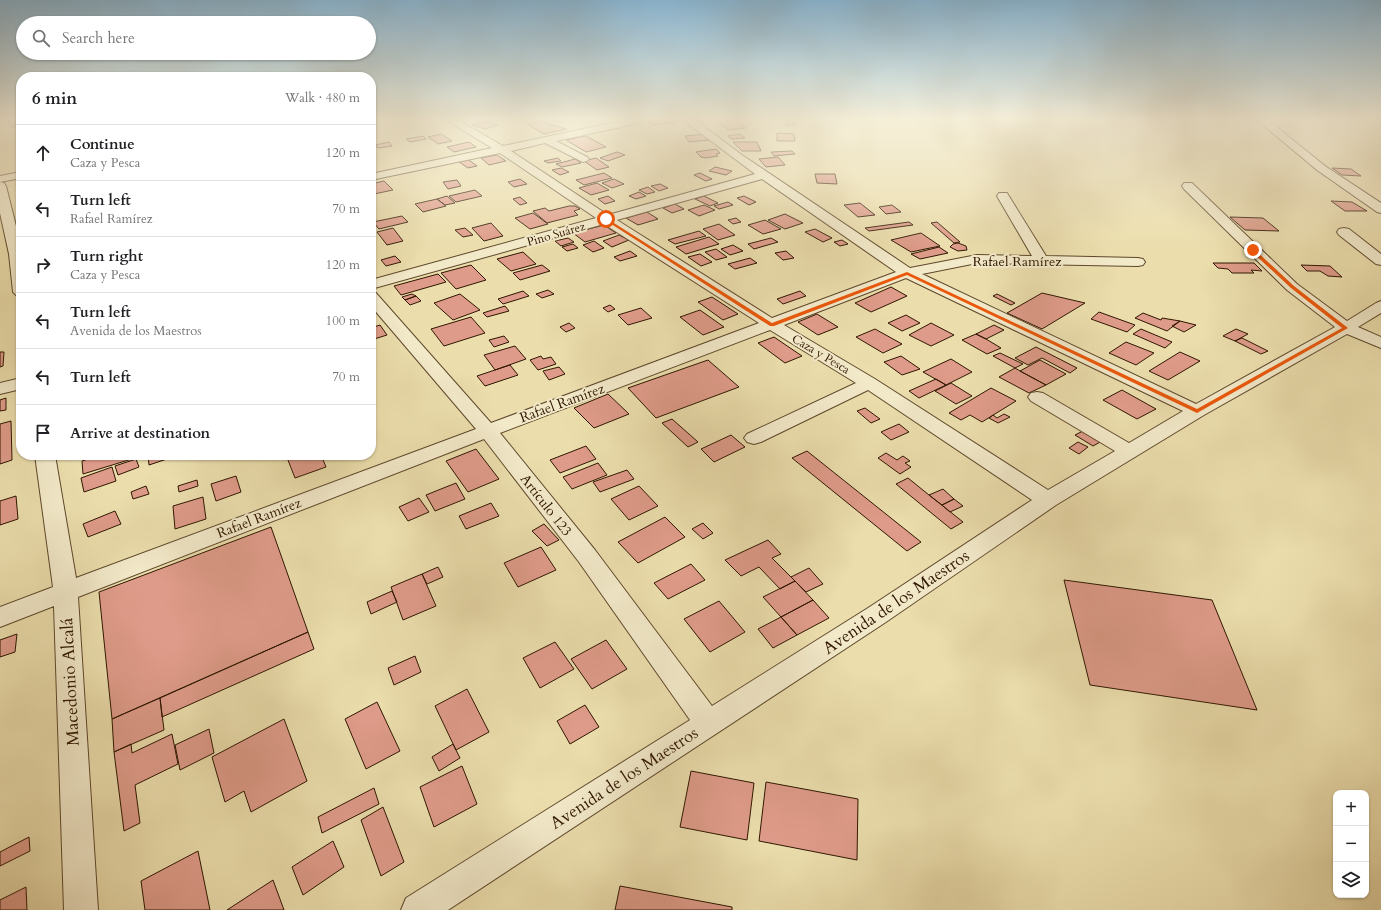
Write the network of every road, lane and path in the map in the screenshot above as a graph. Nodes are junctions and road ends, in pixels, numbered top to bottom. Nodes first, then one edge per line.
1 (438, 162) edge
2 (521, 162) edge
3 (748, 162) edge
4 (1315, 162) edge
5 (764, 174) junction
6 (16, 176) edge
7 (376, 176) edge
8 (0, 179) edge
9 (0, 186) edge
10 (1188, 186) dead end
11 (1003, 196) dead end
12 (1381, 209) edge
13 (606, 219) junction
14 (1344, 232) dead end
15 (16, 246) edge
16 (16, 254) edge
17 (0, 258) edge
18 (1041, 260) junction
19 (1381, 261) edge
20 (1138, 262) dead end
21 (907, 273) junction
22 (376, 284) edge
23 (376, 302) edge
24 (1381, 306) edge
25 (772, 325) junction
26 (1346, 328) junction
27 (1381, 343) edge
28 (869, 383) junction
29 (16, 384) edge
30 (0, 389) edge
31 (1037, 397) dead end
32 (1197, 411) junction
33 (488, 431) junction
34 (754, 438) dead end
35 (1129, 451) junction
36 (46, 460) edge
37 (1048, 500) junction
38 (66, 591) junction
39 (0, 617) edge
40 (709, 724) junction
41 (81, 910) edge
42 (418, 910) edge

1 - 7 street
2 - 13 street, Caza y Pesca
3 - 5 street
4 - 12 street
5 - 13 street, Pino Suárez
5 - 21 street
6 - 8 street
9 - 15 street
10 - 26 street
11 - 18 street
13 - 22 street, Pino Suárez
13 - 25 street, Caza y Pesca
14 - 19 street
16 - 17 street
18 - 20 street, Rafael Ramírez
18 - 21 street, Rafael Ramírez
21 - 25 street, Rafael Ramírez
21 - 32 street
23 - 33 street, Artículo 123
24 - 26 street, Avenida de los Maestros
25 - 28 street, Caza y Pesca
25 - 33 street, Rafael Ramírez
26 - 27 street
26 - 32 street, Avenida de los Maestros
28 - 34 street
28 - 37 street, Caza y Pesca
29 - 30 street
31 - 35 street
32 - 35 street, Avenida de los Maestros
33 - 38 street, Rafael Ramírez
33 - 40 street, Artículo 123
35 - 37 street, Avenida de los Maestros
36 - 38 street, Macedonio Alcalá
37 - 40 street, Avenida de los Maestros
38 - 39 street, Rafael Ramírez
38 - 41 street, Macedonio Alcalá
40 - 42 street, Avenida de los Maestros

